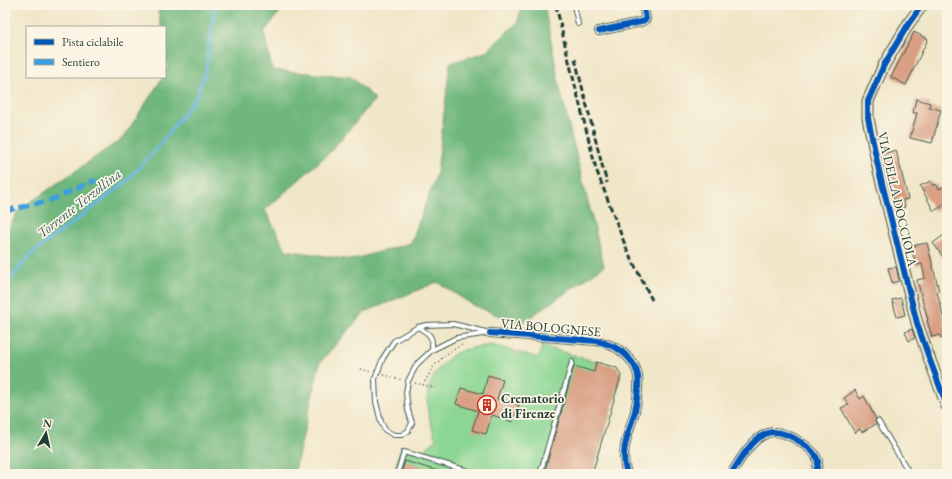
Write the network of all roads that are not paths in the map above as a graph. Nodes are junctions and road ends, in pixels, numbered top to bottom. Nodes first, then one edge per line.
1 (574, 5) edge
2 (641, 5) edge
3 (922, 5) edge
4 (578, 24) dead end
5 (599, 31) dead end
6 (418, 326) junction
7 (490, 333) junction
8 (432, 350) junction
9 (572, 362) dead end
10 (947, 406) edge
11 (878, 421) dead end
12 (397, 474) edge
13 (475, 474) edge
14 (540, 474) edge
15 (627, 474) edge
16 (731, 474) edge
17 (816, 474) edge
18 (910, 474) edge

1 - 4 lane
2 - 5 street
3 - 10 street, VIA DELLA DOCCIOLA
6 - 7 lane
6 - 8 lane
6 - 8 lane
7 - 8 lane
7 - 15 street, VIA BOLOGNESE
9 - 14 lane
11 - 18 lane
12 - 13 lane
16 - 17 street

